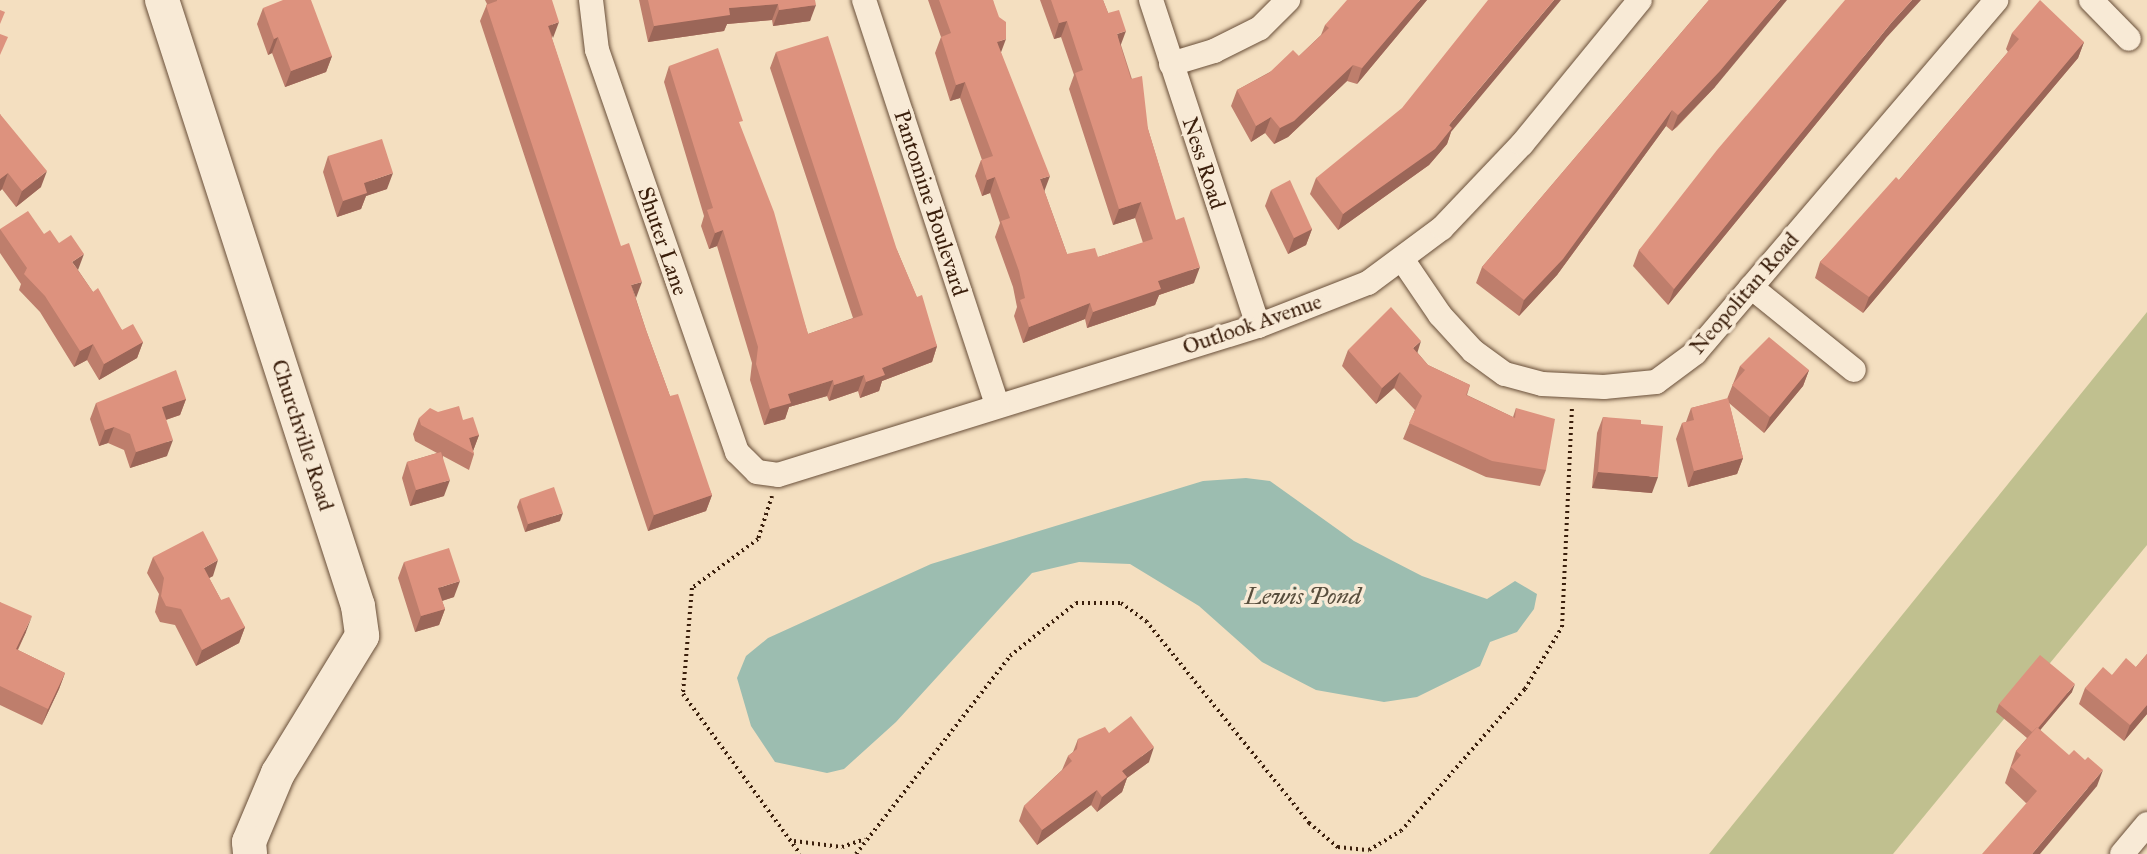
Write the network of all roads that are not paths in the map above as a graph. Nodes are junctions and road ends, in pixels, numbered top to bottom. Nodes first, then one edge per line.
1 (162, 0) edge
2 (591, 0) edge
3 (864, 0) edge
4 (1151, 0) edge
5 (1288, 0) edge
6 (1640, 0) edge
7 (1996, 0) edge
8 (2091, 0) edge
9 (2129, 39) dead end
10 (1171, 64) junction
11 (1402, 259) junction
12 (1751, 287) junction
13 (1258, 326) junction
14 (1854, 370) dead end
15 (997, 405) junction
16 (767, 473) joint
17 (2147, 824) edge
18 (250, 854) edge
19 (2122, 854) edge

1 - 18 street, Churchville Road
2 - 16 street, Shuter Lane
3 - 15 street, Pantomine Boulevard
4 - 10 street, Ness Road
5 - 10 street
6 - 11 street, Outlook Avenue
7 - 12 street, Neopolitan Road
8 - 9 street
10 - 13 street, Ness Road
11 - 12 street, Neopolitan Road
11 - 13 street, Outlook Avenue
12 - 14 street
13 - 15 street, Outlook Avenue
15 - 16 street, Outlook Avenue
17 - 19 street

